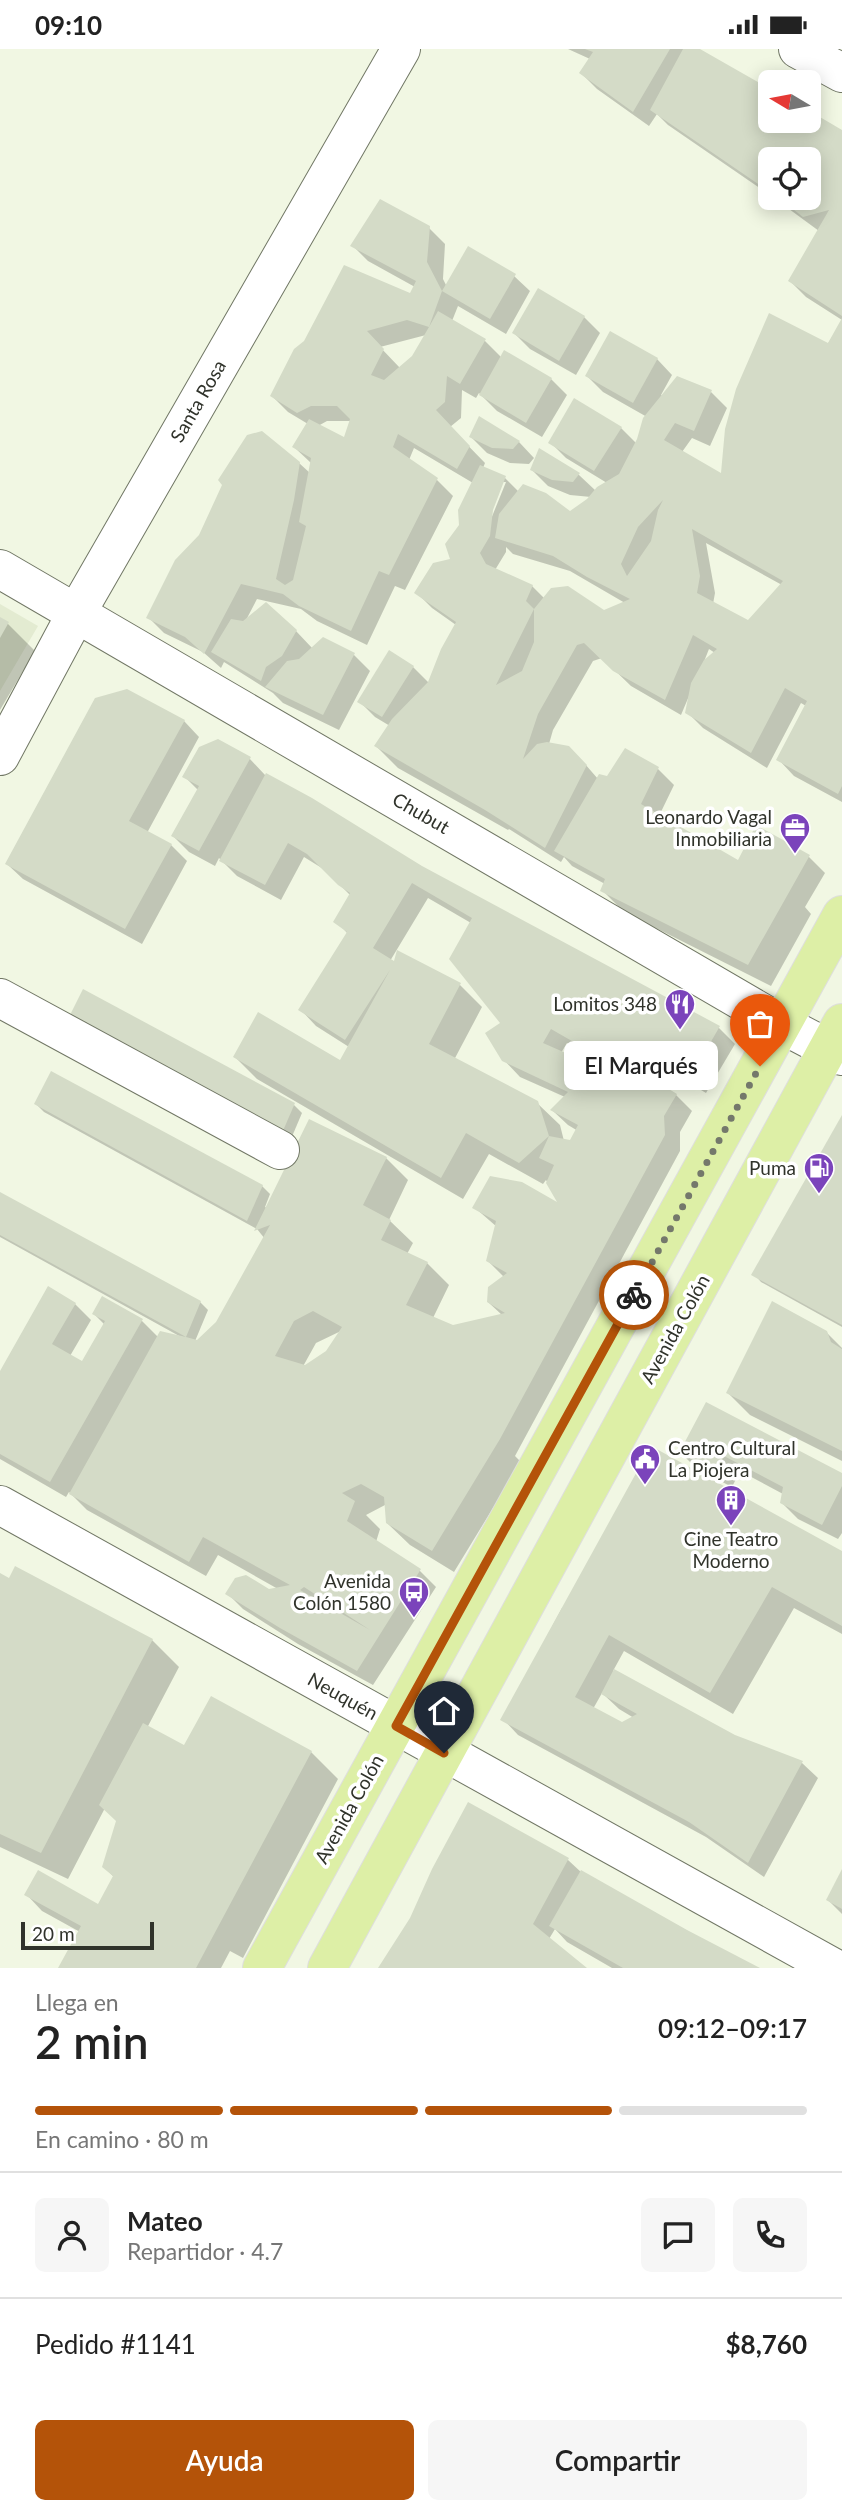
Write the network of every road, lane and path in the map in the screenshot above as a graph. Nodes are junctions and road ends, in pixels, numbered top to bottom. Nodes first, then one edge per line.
1 (401, 49) edge
2 (798, 49) edge
3 (842, 73) edge
4 (0, 569) edge
5 (77, 612) junction
6 (0, 756) edge
7 (842, 915) edge
8 (0, 997) edge
9 (783, 1025) junction
10 (837, 1043) edge
11 (281, 1150) dead end
12 (0, 1504) edge
13 (396, 1726) junction
14 (444, 1753) junction
15 (262, 1968) edge
16 (327, 1968) edge
17 (834, 1968) edge

1 - 5 street, Santa Rosa
2 - 3 street
4 - 5 street, Chubut
5 - 6 street, Santa Rosa
5 - 9 street, Chubut
7 - 9 main road, Avenida Colón
8 - 11 street
9 - 10 street, Chubut
9 - 13 main road, Avenida Colón
10 - 14 main road, Avenida Colón
12 - 13 street, Neuquén
13 - 14 street, Neuquén
13 - 15 main road, Avenida Colón
14 - 16 main road, Avenida Colón
14 - 17 street, Neuquén

